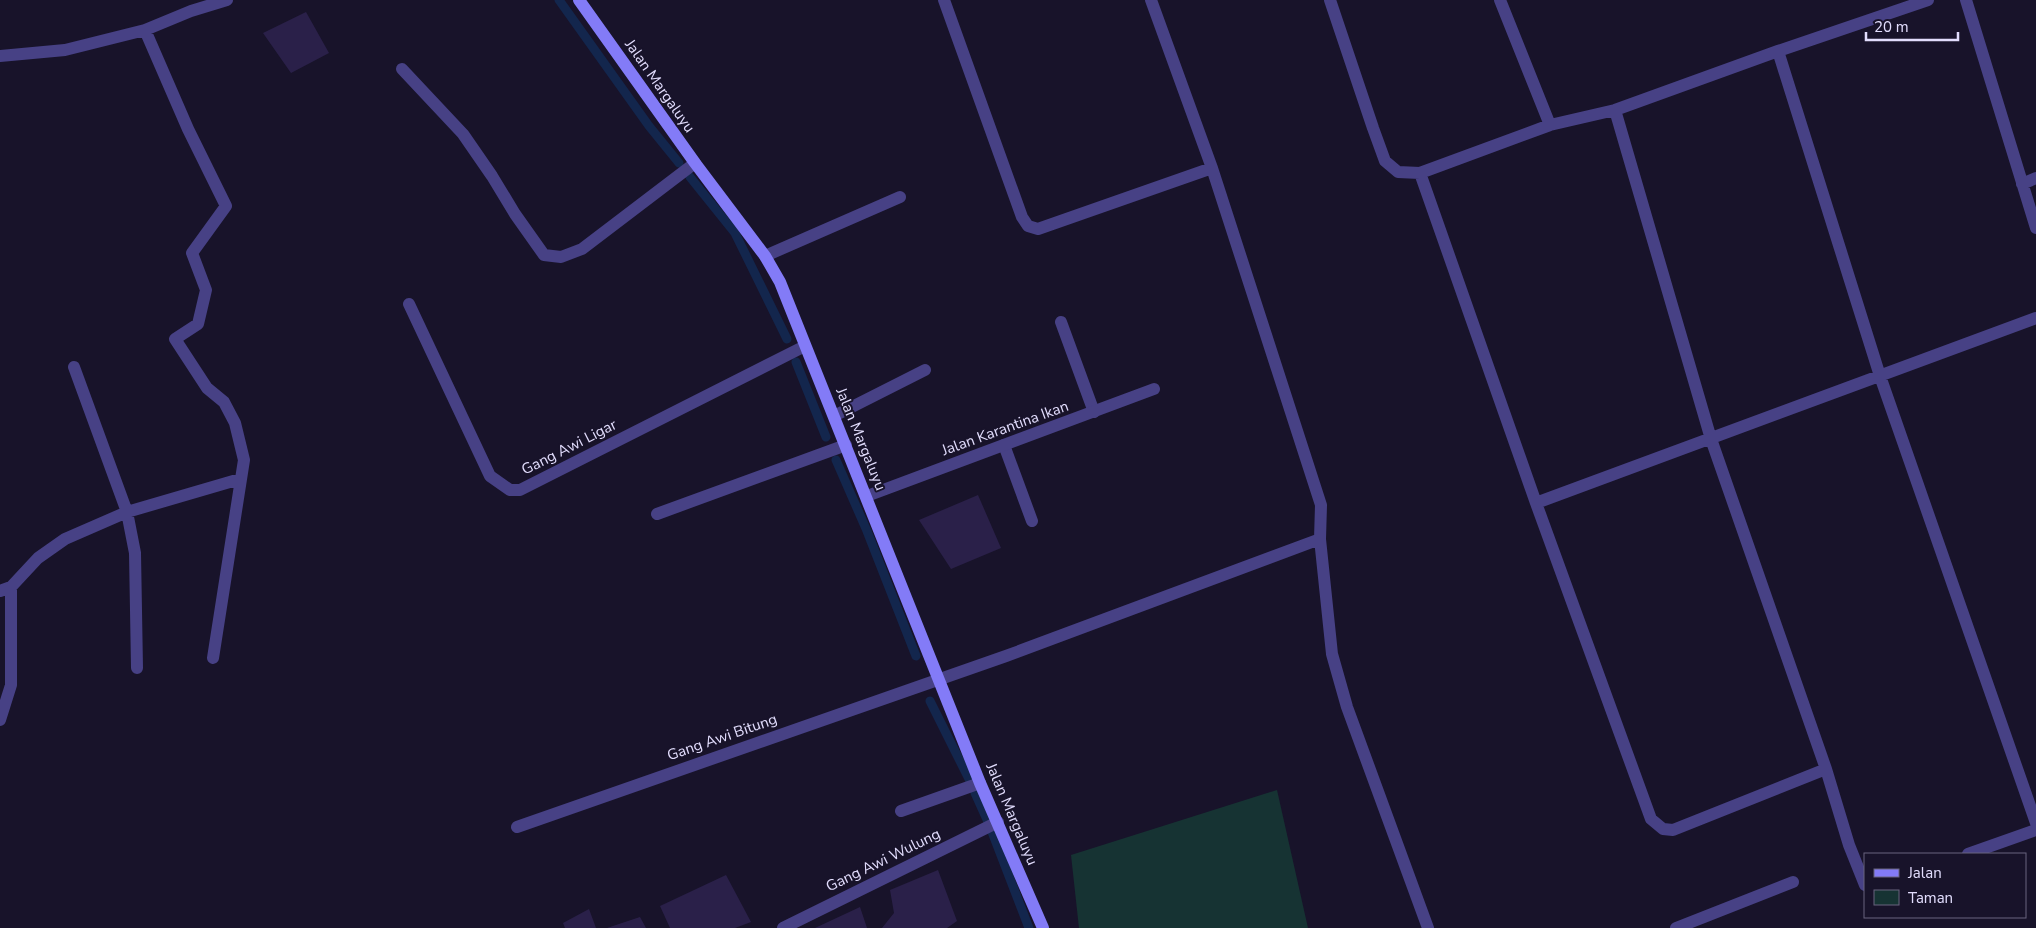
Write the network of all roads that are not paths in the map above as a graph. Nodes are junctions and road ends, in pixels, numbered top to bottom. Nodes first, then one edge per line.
1 (226, 0) edge
2 (579, 0) edge
3 (944, 0) edge
4 (1151, 0) edge
5 (1330, 0) edge
6 (1500, 0) edge
7 (1928, 0) edge
8 (1966, 0) edge
9 (145, 30) junction
10 (1778, 51) junction
11 (0, 56) edge
12 (402, 69) dead end
13 (1615, 110) junction
14 (1550, 125) junction
15 (695, 163) junction
16 (1212, 168) junction
17 (1420, 173) junction
18 (2036, 178) edge
19 (2022, 184) junction
20 (900, 198) dead end
21 (2036, 228) edge
22 (765, 256) junction
23 (409, 304) dead end
24 (2036, 318) edge
25 (1061, 322) dead end
26 (805, 346) junction
27 (74, 367) dead end
28 (925, 370) dead end
29 (1880, 376) junction
30 (1154, 389) dead end
31 (1094, 412) junction
32 (834, 416) junction
33 (1711, 439) junction
34 (846, 445) junction
35 (1004, 445) junction
36 (240, 479) junction
37 (867, 496) junction
38 (1536, 502) junction
39 (128, 512) junction
40 (657, 514) dead end
41 (1032, 521) dead end
42 (1320, 539) junction
43 (6, 589) edge
44 (213, 658) dead end
45 (138, 668) dead end
46 (939, 679) junction
47 (0, 720) edge
48 (1826, 769) junction
49 (980, 783) junction
50 (901, 811) dead end
51 (998, 822) junction
52 (2036, 823) edge
53 (516, 827) dead end
54 (2036, 830) edge
55 (1971, 853) edge
56 (1793, 882) dead end
57 (1864, 883) edge
58 (783, 928) edge
59 (1043, 928) edge
60 (1428, 928) edge
61 (1676, 928) edge

1 - 9 street
2 - 15 main road, Jalan Margaluyu
3 - 16 street
4 - 16 street
5 - 17 street
6 - 14 street
7 - 10 street
8 - 19 street
9 - 11 street
9 - 36 street
10 - 13 street
10 - 29 street
12 - 15 street
13 - 14 street
13 - 33 street
14 - 17 street
15 - 22 main road, Jalan Margaluyu
16 - 42 street
17 - 38 street
18 - 19 street
19 - 21 street
20 - 22 street
22 - 26 main road, Jalan Margaluyu
23 - 26 street, Gang Awi Ligar
24 - 29 street
25 - 31 street
26 - 32 main road, Jalan Margaluyu
27 - 39 street
28 - 32 street
29 - 33 street
29 - 52 street
30 - 31 street, Jalan Karantina Ikan
31 - 35 street, Jalan Karantina Ikan
32 - 34 main road, Jalan Margaluyu
33 - 38 street
33 - 48 street
34 - 37 main road, Jalan Margaluyu
34 - 40 street
35 - 37 street, Jalan Karantina Ikan
35 - 41 street
36 - 39 street
36 - 44 street
37 - 46 main road, Jalan Margaluyu
38 - 48 street
39 - 43 street
39 - 45 street
42 - 46 street, Gang Awi Bitung
42 - 60 street
43 - 47 street
46 - 49 main road, Jalan Margaluyu
46 - 53 street, Gang Awi Bitung
48 - 57 street
49 - 50 street
49 - 51 main road, Jalan Margaluyu
51 - 58 street, Gang Awi Wulung
51 - 59 main road, Jalan Margaluyu
54 - 55 street
56 - 61 street

